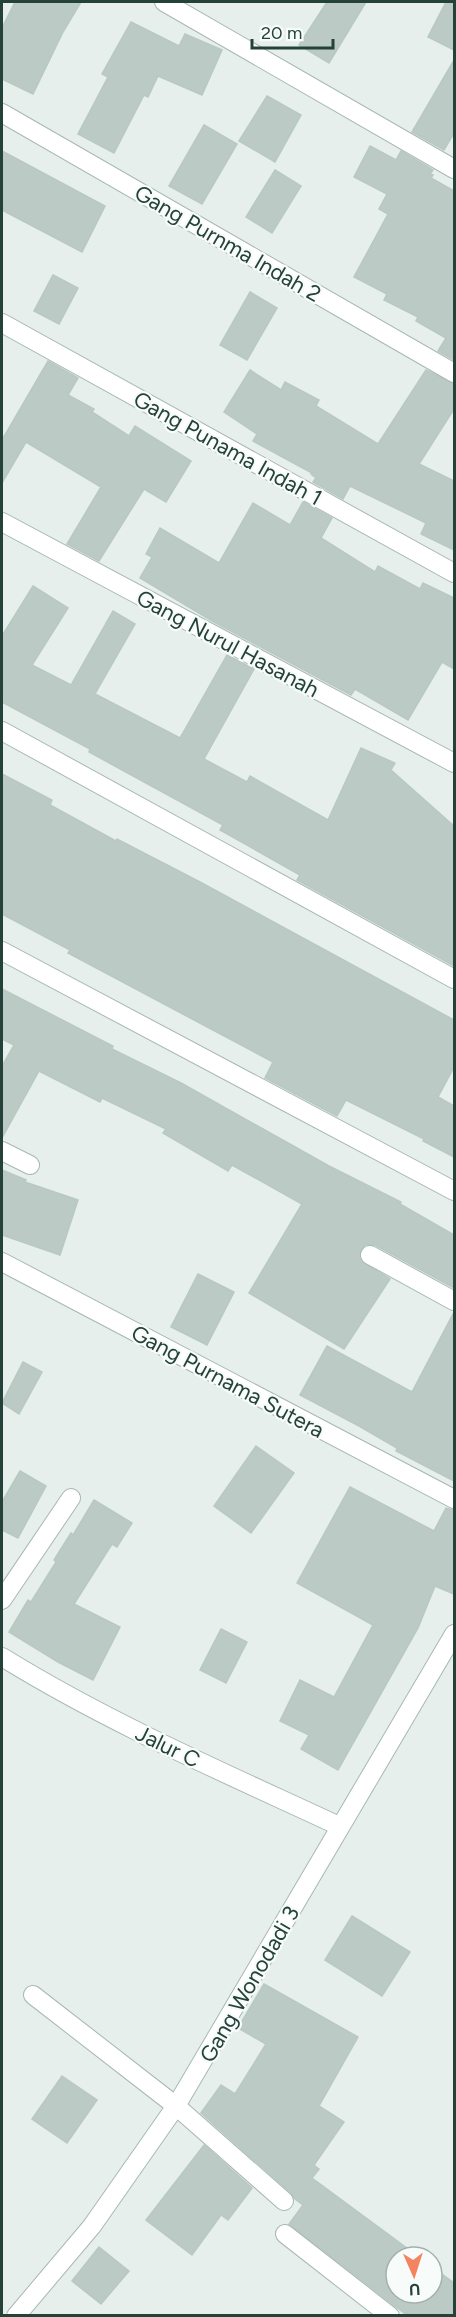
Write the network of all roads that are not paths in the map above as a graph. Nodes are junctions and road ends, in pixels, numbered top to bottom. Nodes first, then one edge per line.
1 (164, 2) edge
2 (2, 112) edge
3 (454, 169) edge
4 (2, 323) edge
5 (454, 373) edge
6 (2, 522) edge
7 (454, 573) edge
8 (2, 731) edge
9 (454, 763) edge
10 (2, 951) edge
11 (454, 979) edge
12 (2, 1151) edge
13 (30, 1166) dead end
14 (454, 1191) edge
15 (370, 1255) dead end
16 (2, 1262) edge
17 (454, 1301) edge
18 (71, 1498) dead end
19 (454, 1499) edge
20 (2, 1600) edge
21 (454, 1634) edge
22 (2, 1657) edge
23 (339, 1826) junction
24 (33, 1995) dead end
25 (176, 2106) junction
26 (284, 2201) dead end
27 (285, 2234) dead end
28 (16, 2316) edge
29 (390, 2316) edge

1 - 3 street
2 - 5 street, Gang Purnma Indah 2
4 - 7 street, Gang Punama Indah 1
6 - 9 street, Gang Nurul Hasanah
8 - 11 street
10 - 14 street
12 - 13 street
15 - 17 street
16 - 19 street, Gang Purnama Sutera
18 - 20 street
21 - 23 street, Gang Wonodadi 3
22 - 23 street, Jalur C
23 - 25 street, Gang Wonodadi 3
24 - 25 street
25 - 26 street
25 - 28 street, Gang Wonodadi 3
27 - 29 street

